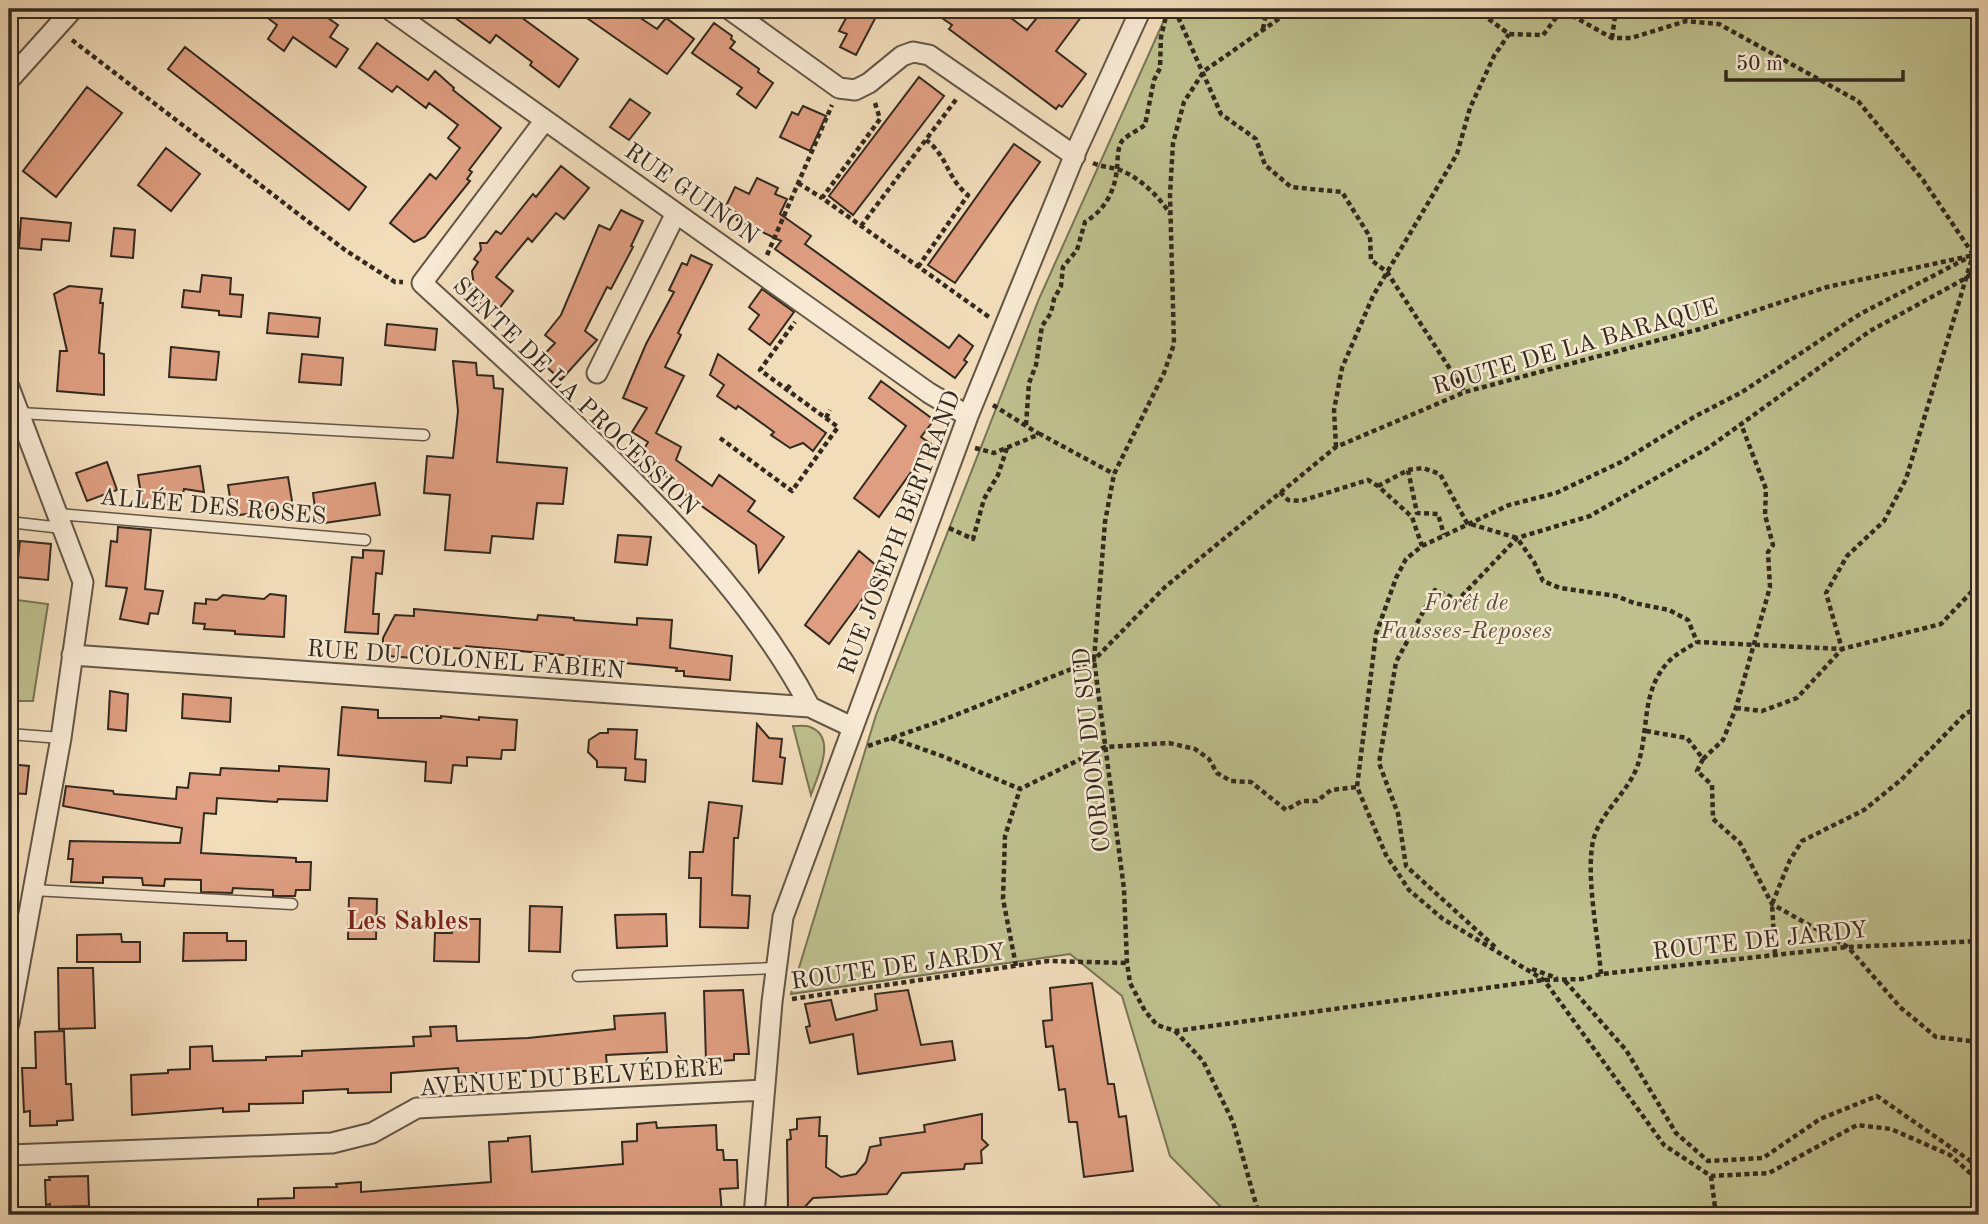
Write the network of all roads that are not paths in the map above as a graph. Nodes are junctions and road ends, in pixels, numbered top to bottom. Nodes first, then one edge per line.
1 (73, 9) edge
2 (389, 9) edge
3 (729, 9) edge
4 (1141, 9) edge
5 (9, 80) edge
6 (545, 120) junction
7 (1075, 156) junction
8 (676, 213) junction
9 (597, 373) dead end
10 (9, 387) edge
11 (19, 413) junction
12 (968, 416) junction
13 (424, 435) dead end
14 (60, 521) junction
15 (9, 523) edge
16 (365, 540) dead end
17 (72, 656) junction
18 (810, 707) junction
19 (852, 727) junction
20 (9, 734) edge
21 (61, 738) junction
22 (33, 890) junction
23 (292, 904) dead end
24 (18, 924) edge
25 (775, 968) junction
26 (578, 976) dead end
27 (9, 1023) edge
28 (764, 1090) junction
29 (9, 1155) edge
30 (754, 1215) edge

1 - 5 street
2 - 6 street, RUE GUINON
3 - 7 street
4 - 7 street, RUE JOSEPH BERTRAND
6 - 8 street, RUE GUINON
6 - 18 street, SENTE DE LA PROCESSION
7 - 12 street, RUE JOSEPH BERTRAND
8 - 9 street
8 - 12 street, RUE GUINON
10 - 11 street
11 - 13 lane
11 - 14 street
12 - 19 street, RUE JOSEPH BERTRAND
14 - 15 lane, ALLÉE DES ROSES
14 - 16 lane, ALLÉE DES ROSES
14 - 17 street
17 - 18 street, RUE DU COLONEL FABIEN
17 - 21 street
18 - 19 street, RUE DU COLONEL FABIEN
19 - 25 street, RUE JOSEPH BERTRAND
20 - 21 lane
21 - 22 street
22 - 23 lane
22 - 24 street
24 - 27 street
25 - 26 lane
25 - 28 street, RUE JOSEPH BERTRAND
28 - 29 street, AVENUE DU BELVÉDÈRE
28 - 30 street, RUE JOSEPH BERTRAND

